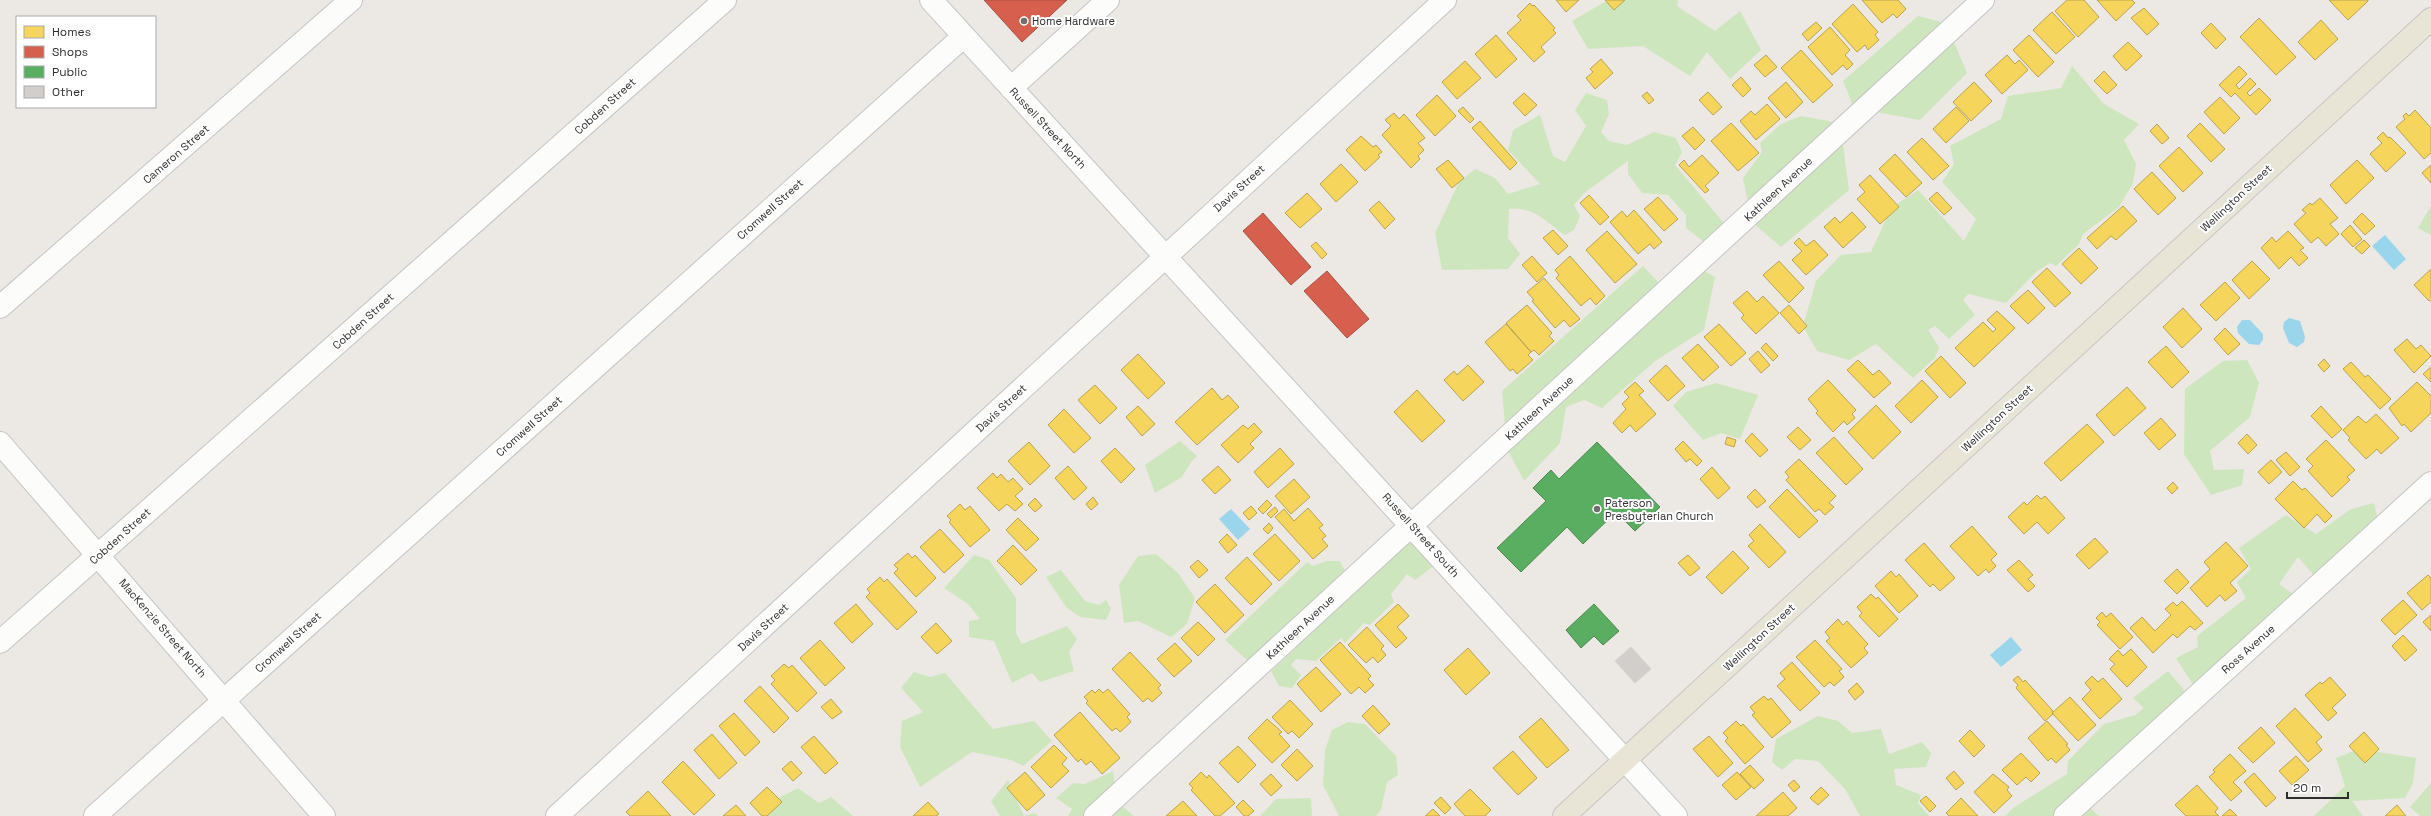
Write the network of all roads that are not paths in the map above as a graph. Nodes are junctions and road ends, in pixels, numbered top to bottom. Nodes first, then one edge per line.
1 (351, 0) edge
2 (725, 0) edge
3 (931, 0) edge
4 (1108, 0) edge
5 (1445, 0) edge
6 (1983, 0) edge
7 (2431, 19) edge
8 (964, 36) junction
9 (1011, 88) junction
10 (1166, 256) junction
11 (0, 307) edge
12 (0, 443) edge
13 (2431, 483) edge
14 (1412, 525) junction
15 (99, 555) junction
16 (0, 642) edge
17 (225, 699) junction
18 (1625, 760) junction
19 (95, 816) edge
20 (324, 816) edge
21 (557, 816) edge
22 (1095, 816) edge
23 (1564, 816) edge
24 (1676, 816) edge
25 (2065, 816) edge

1 - 11 street, Cameron Street
2 - 15 street, Cobden Street
3 - 8 street, Russell Street North
4 - 9 street
5 - 10 street, Davis Street
6 - 14 street, Kathleen Avenue
7 - 18 main road, Wellington Street
8 - 9 street, Russell Street North
8 - 17 street, Cromwell Street
9 - 10 street, Russell Street North
10 - 14 street, Russell Street South
10 - 21 street, Davis Street
12 - 15 street, MacKenzie Street North
13 - 25 street, Ross Avenue
14 - 18 street, Russell Street South
14 - 22 street, Kathleen Avenue
15 - 16 street, Cobden Street
15 - 17 street, MacKenzie Street North
17 - 19 street, Cromwell Street
17 - 20 street, MacKenzie Street North
18 - 23 main road, Wellington Street
18 - 24 street, Russell Street South

